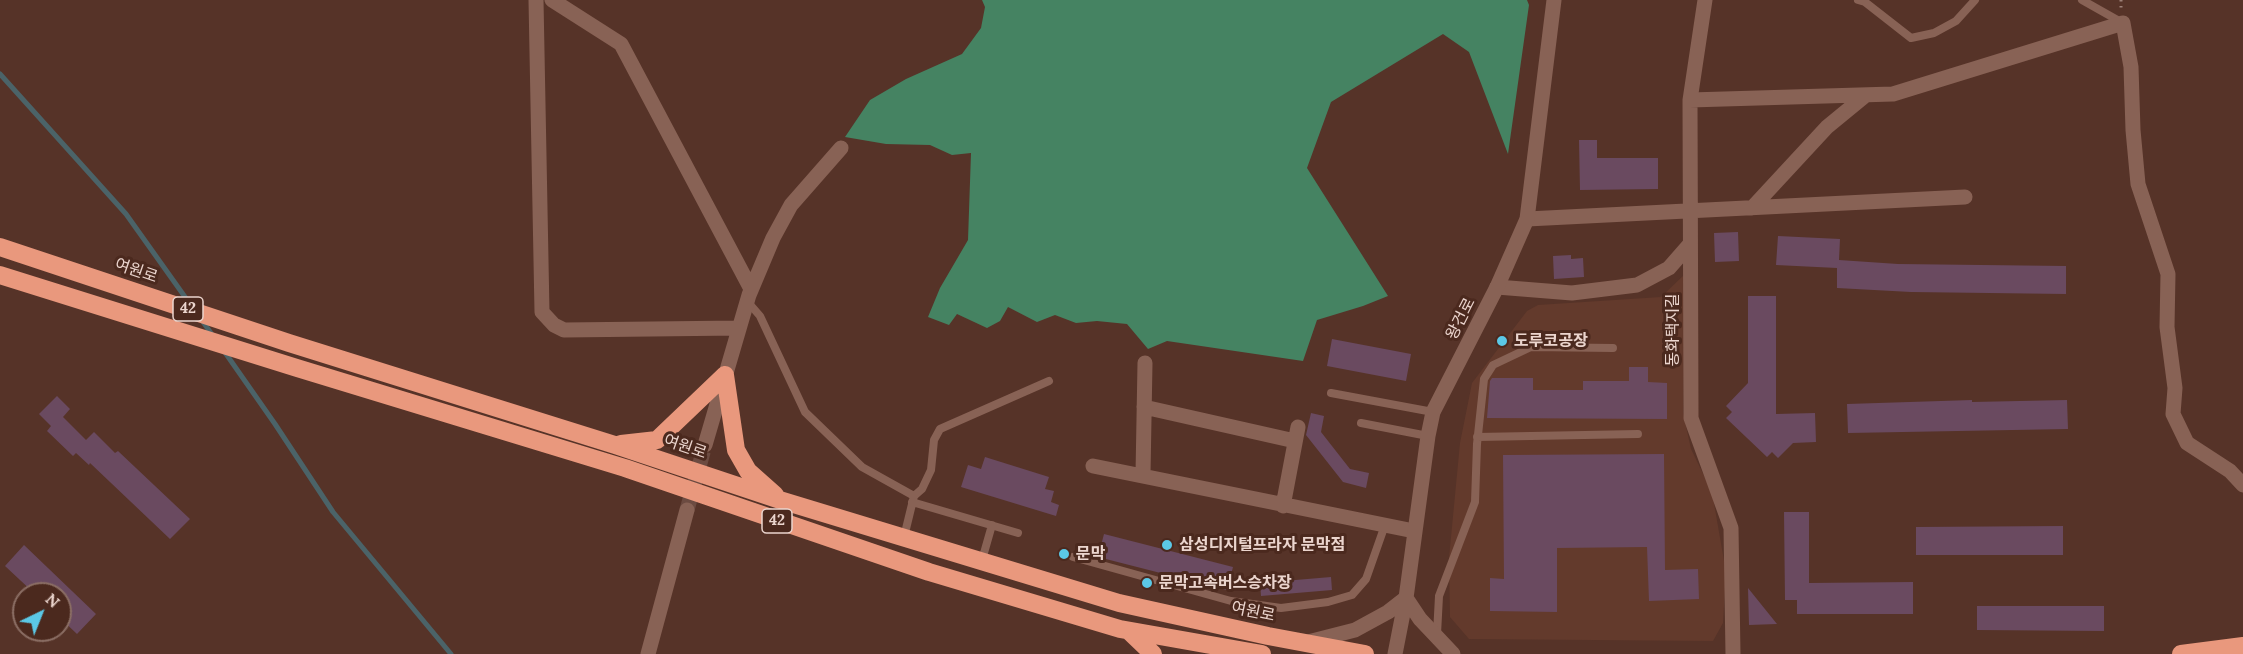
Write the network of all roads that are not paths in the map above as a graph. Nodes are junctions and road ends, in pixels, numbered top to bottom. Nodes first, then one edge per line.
1 (536, 0) edge
2 (552, 0) edge
3 (1554, 0) edge
4 (1705, 0) edge
5 (1858, 0) edge
6 (1975, 0) edge
7 (2082, 0) edge
8 (2123, 23) junction
9 (1866, 95) junction
10 (1690, 100) junction
11 (841, 148) dead end
12 (1965, 198) dead end
13 (1752, 208) junction
14 (1690, 211) junction
15 (1527, 219) junction
16 (1690, 244) junction
17 (0, 247) edge
18 (0, 274) edge
19 (1497, 287) junction
20 (749, 295) junction
21 (739, 328) junction
22 (1613, 348) dead end
23 (1146, 363) dead end
24 (725, 375) junction
25 (1049, 381) dead end
26 (1331, 393) dead end
27 (1144, 407) junction
28 (1433, 412) junction
29 (1361, 423) dead end
30 (1638, 434) dead end
31 (1428, 436) junction
32 (1477, 436) junction
33 (615, 445) junction
34 (705, 445) tunnel mouth
35 (1093, 466) dead end
36 (1143, 474) junction
37 (2243, 485) edge
38 (913, 499) junction
39 (780, 500) junction
40 (1283, 506) junction
41 (687, 510) tunnel mouth
42 (992, 525) junction
43 (1385, 525) junction
44 (1414, 531) junction
45 (1018, 533) dead end
46 (904, 538) junction
47 (1073, 557) dead end
48 (982, 561) junction
49 (1406, 598) junction
50 (1130, 632) junction
51 (1436, 638) junction
52 (1305, 643) junction
53 (2243, 646) edge
54 (648, 654) edge
55 (1153, 654) edge
56 (1262, 654) edge
57 (1365, 654) edge
58 (1395, 654) edge
59 (1453, 654) edge
60 (1733, 654) edge
61 (2181, 654) edge

1 - 21 street
2 - 20 street
3 - 15 street, 왕건로
4 - 10 street, 동화택지길
5 - 6 lane
7 - 8 lane
8 - 9 street
8 - 37 street
9 - 10 street
9 - 13 street
10 - 14 street, 동화택지길
11 - 20 street
12 - 13 street
13 - 14 street
14 - 15 street
14 - 16 street, 동화택지길
15 - 19 street, 왕건로
16 - 19 street
16 - 60 street, 동화택지길
17 - 33 highway, 여원로 / 42
18 - 50 highway, 42
19 - 28 street, 왕건로
20 - 21 street
20 - 38 lane
21 - 24 street
22 - 32 lane
23 - 27 street
24 - 33 highway
24 - 34 street
24 - 39 highway
25 - 38 lane
26 - 28 lane
27 - 36 street
27 - 40 street
28 - 31 street, 왕건로
29 - 31 lane
30 - 32 lane
31 - 44 street, 왕건로
32 - 51 lane
33 - 39 highway, 여원로 / 42
35 - 36 street
36 - 40 street
38 - 42 lane
38 - 46 lane
39 - 46 highway, 여원로 / 42
40 - 43 street
41 - 54 street
42 - 45 lane
42 - 48 lane
43 - 44 street
43 - 47 lane
44 - 49 street, 왕건로
46 - 48 highway, 여원로 / 42
48 - 52 highway, 여원로 / 42
49 - 51 street
49 - 52 street
49 - 58 street, 왕건로
50 - 55 highway
50 - 56 highway, 42
51 - 59 street
52 - 57 highway, 여원로 / 42
53 - 61 highway

